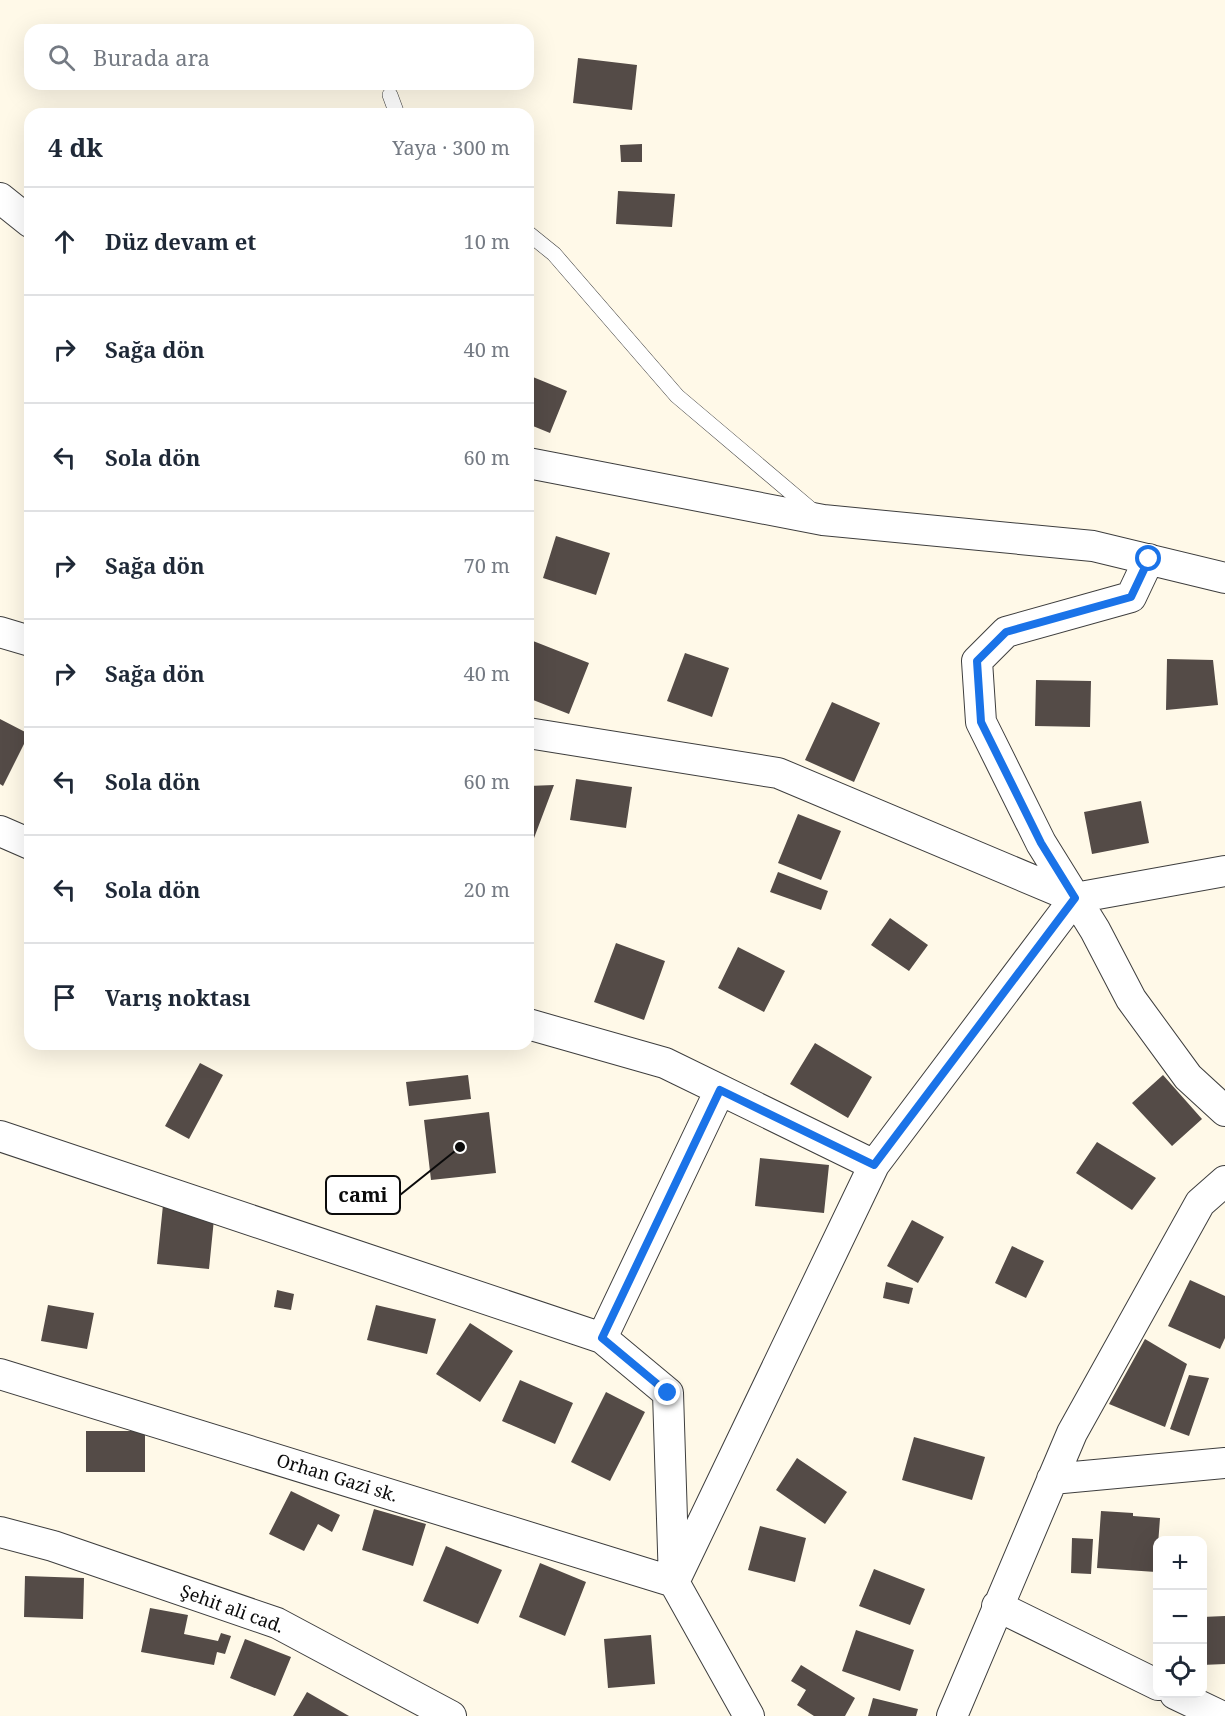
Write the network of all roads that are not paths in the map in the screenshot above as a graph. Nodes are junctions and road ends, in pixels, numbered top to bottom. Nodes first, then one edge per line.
1 (390, 95) dead end
2 (395, 108) edge
3 (0, 198) edge
4 (24, 217) edge
5 (534, 238) edge
6 (534, 464) edge
7 (824, 520) junction
8 (1149, 559) junction
9 (1225, 578) edge
10 (0, 632) edge
11 (24, 639) edge
12 (534, 734) edge
13 (0, 831) edge
14 (24, 841) edge
15 (1225, 871) edge
16 (1075, 898) junction
17 (534, 1026) edge
18 (720, 1090) junction
19 (1225, 1111) edge
20 (0, 1136) edge
21 (874, 1165) junction
22 (1225, 1181) edge
23 (602, 1338) junction
24 (0, 1374) edge
25 (1225, 1463) edge
26 (1052, 1479) junction
27 (0, 1532) edge
28 (674, 1582) junction
29 (997, 1606) junction
30 (1153, 1683) edge
31 (1183, 1698) edge
32 (452, 1716) edge
33 (748, 1716) edge
34 (952, 1716) edge
35 (1221, 1716) edge

1 - 2 lane
3 - 4 street
5 - 7 lane
6 - 7 street
7 - 8 street
8 - 9 street
8 - 16 street
10 - 11 street
12 - 16 street
13 - 14 street
15 - 16 street
16 - 19 street
16 - 21 street
17 - 18 street
18 - 21 street
18 - 23 street
20 - 23 street
21 - 28 street
22 - 26 street
23 - 28 street
24 - 28 street, Orhan Gazi sk.
25 - 26 street
26 - 29 street
27 - 32 street, Şehit ali cad.
28 - 33 street
29 - 30 street
29 - 34 street
31 - 35 street

